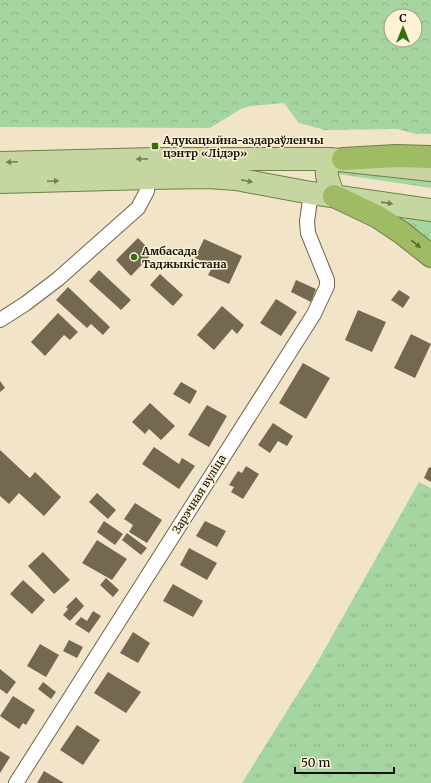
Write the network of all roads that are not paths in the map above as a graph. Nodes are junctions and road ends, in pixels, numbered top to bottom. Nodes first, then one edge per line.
1 (431, 157) edge
2 (337, 159) junction
3 (0, 163) edge
4 (431, 170) edge
5 (148, 178) junction
6 (0, 182) edge
7 (311, 192) junction
8 (334, 196) junction
9 (431, 210) edge
10 (431, 256) edge
11 (0, 320) edge
12 (16, 783) edge

1 - 2 highway
2 -> 3 main road
2 - 4 main road
2 - 8 main road
6 -> 5 main road
5 -> 7 main road
5 - 11 street
7 - 8 main road
7 - 12 street, Зарэчная вуліца
8 -> 9 main road
8 -> 10 highway

